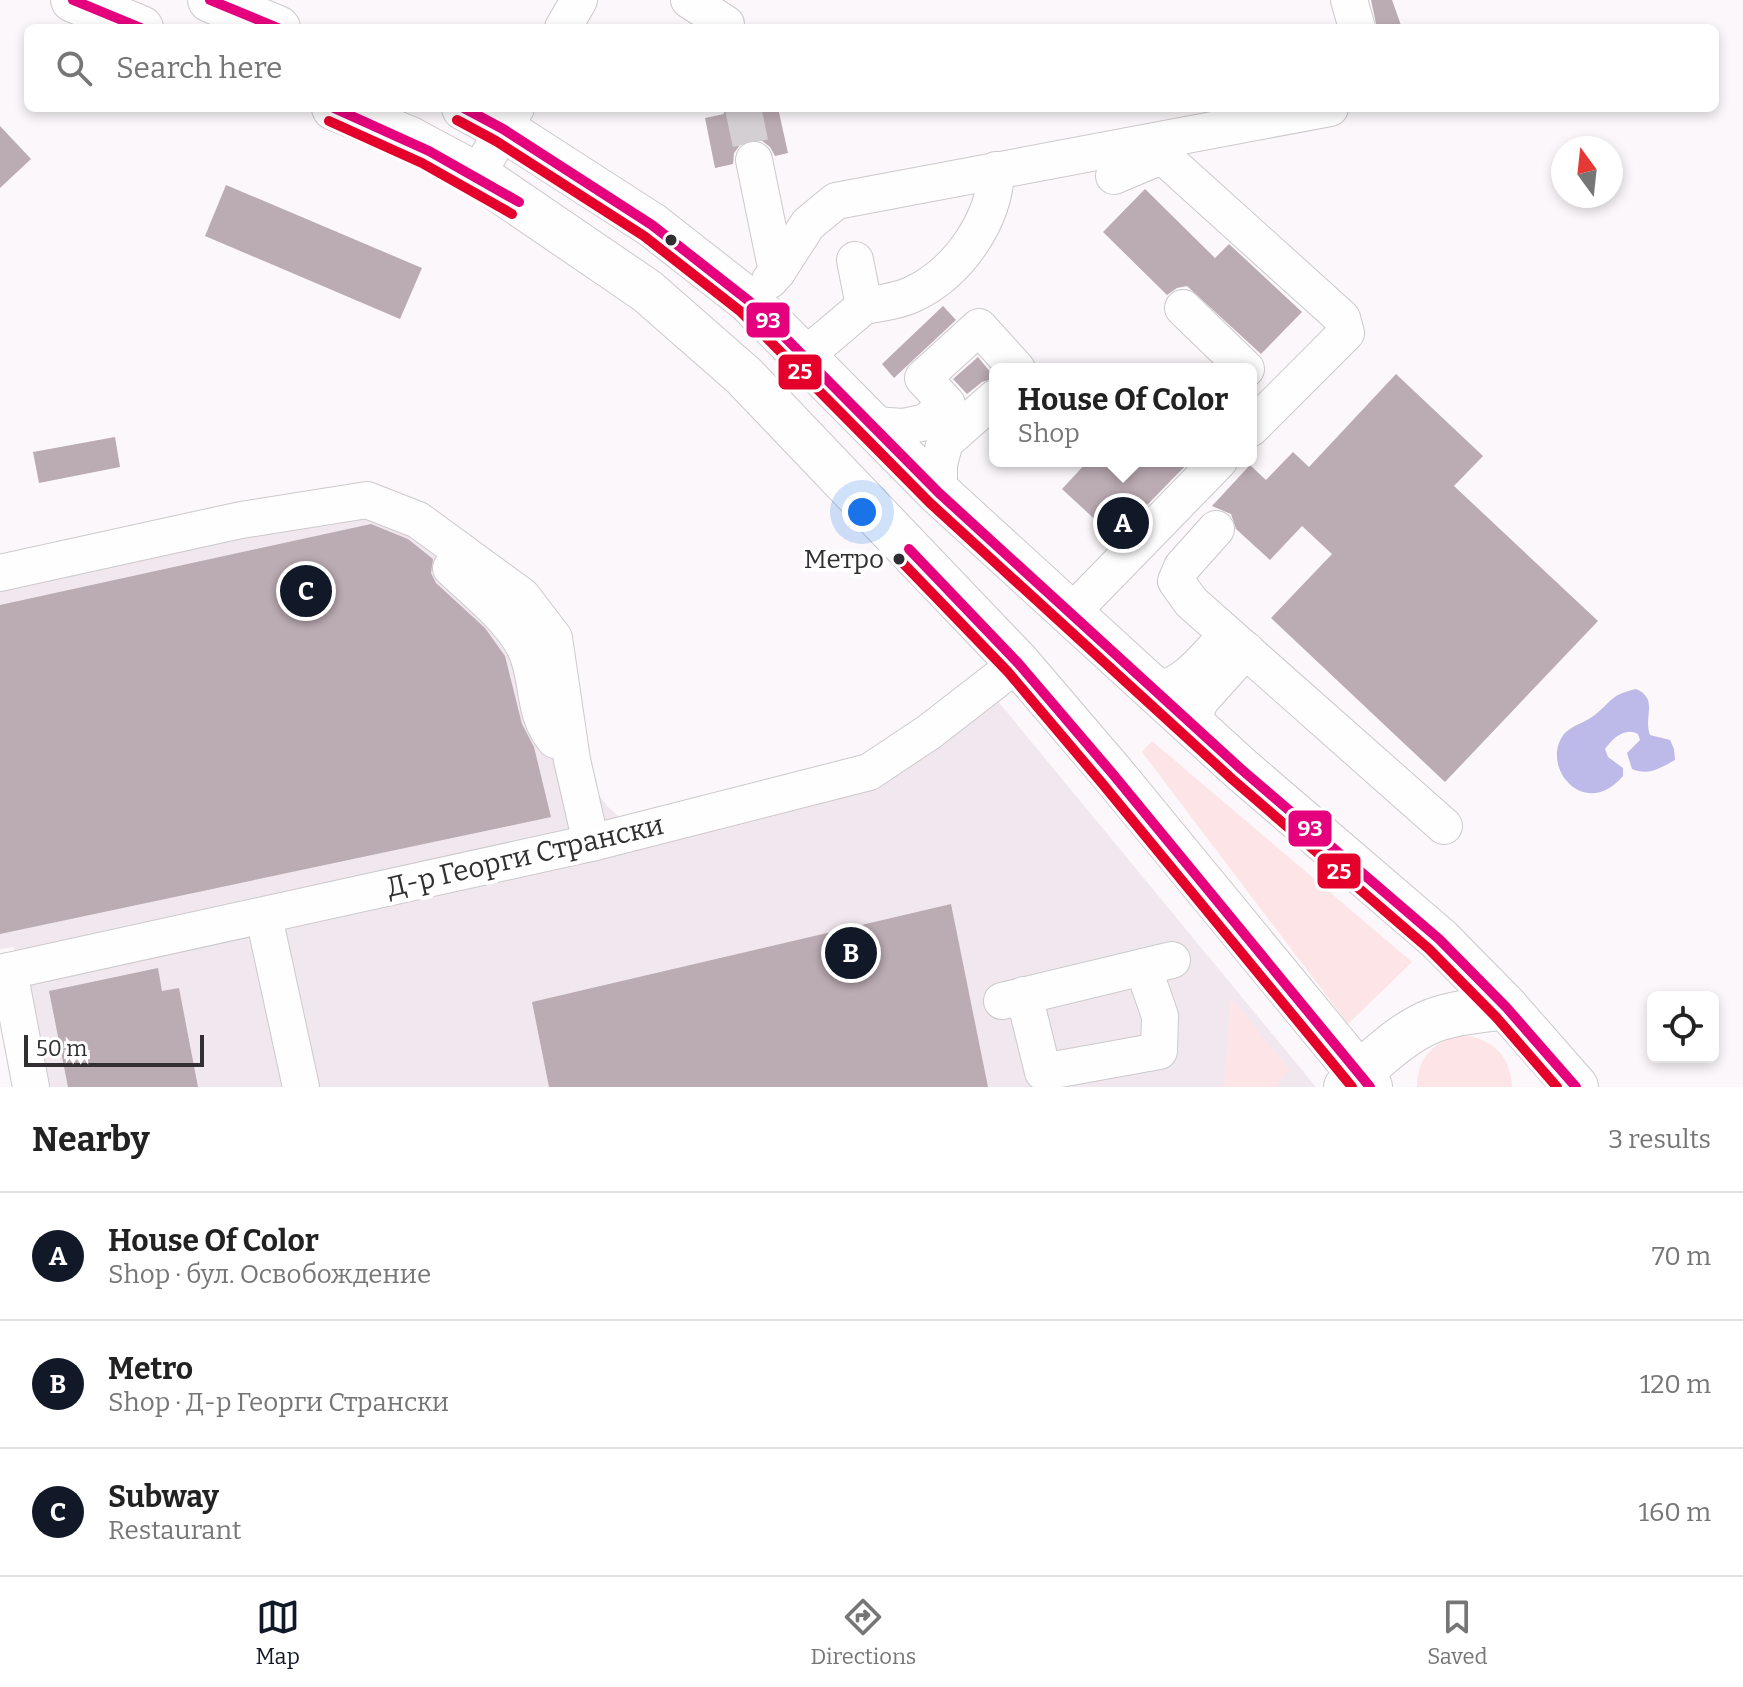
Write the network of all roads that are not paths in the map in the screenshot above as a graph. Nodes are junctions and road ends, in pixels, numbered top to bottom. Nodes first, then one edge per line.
1 (73, 0) edge
2 (210, 0) edge
3 (579, 0) edge
4 (689, 0) edge
5 (1349, 0) edge
6 (131, 24) edge
7 (268, 24) edge
8 (565, 24) edge
9 (726, 24) edge
10 (1356, 24) edge
11 (344, 112) edge
12 (480, 112) edge
13 (1308, 112) edge
14 (509, 119) edge
15 (754, 160) tunnel mouth
16 (996, 170) junction
17 (477, 175) junction
18 (1114, 176) dead end
19 (855, 260) dead end
20 (763, 286) junction
21 (864, 306) junction
22 (1183, 308) dead end
23 (805, 356) junction
24 (1012, 363) edge
25 (1240, 363) edge
26 (1257, 380) edge
27 (1278, 401) junction
28 (989, 403) edge
29 (1257, 422) edge
30 (874, 425) junction
31 (1213, 467) edge
32 (939, 493) junction
33 (1216, 529) dead end
34 (444, 561) dead end
35 (0, 573) edge
36 (1071, 613) junction
37 (1237, 643) junction
38 (1018, 663) junction
39 (1157, 690) junction
40 (1190, 722) junction
41 (572, 760) junction
42 (1444, 826) dead end
43 (591, 843) junction
44 (264, 917) junction
45 (1158, 964) joint
46 (5, 972) edge
47 (1506, 1007) junction
48 (1540, 1068) edge
49 (1358, 1083) edge
50 (31, 1087) edge
51 (301, 1087) edge
52 (1576, 1087) edge

1 - 6 main road
2 - 7 main road
3 - 8 street
4 - 9 street
5 - 10 street
11 - 17 main road
12 - 14 main road
13 - 16 street
14 - 17 street
14 - 20 main road
15 - 20 street
16 - 20 street
16 - 21 street
17 - 38 main road
18 - 27 street
19 - 21 street
20 - 23 main road
21 - 23 street
22 - 25 street
23 - 30 main road
24 - 30 street
26 - 27 street
27 - 29 street
28 - 32 street
30 - 32 main road
31 - 36 street
32 - 36 main road
33 - 37 street
34 - 41 street
35 - 41 street
36 - 39 main road
37 - 39 street
37 - 40 street
37 - 42 street
38 - 43 street, Д-р Георги Странски
38 - 49 main road
39 - 40 main road
40 - 47 main road
41 - 43 street
43 - 44 street, Д-р Георги Странски
44 - 46 street, Д-р Георги Странски
44 - 51 street
45 - 45 street
46 - 50 street
47 - 48 main road
47 - 49 main road
48 - 52 main road

